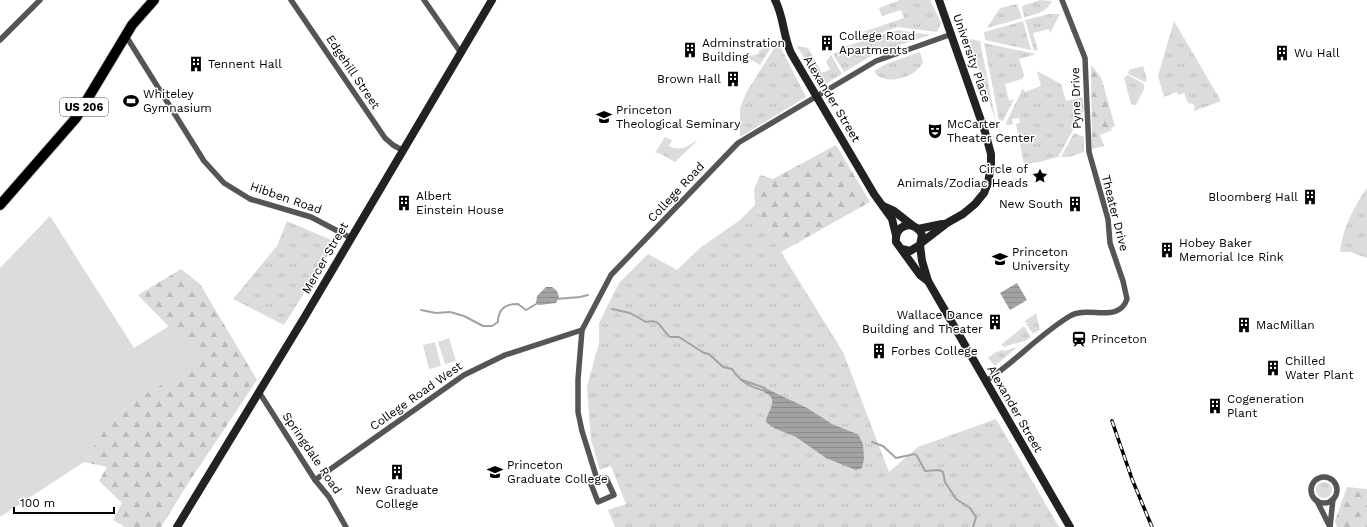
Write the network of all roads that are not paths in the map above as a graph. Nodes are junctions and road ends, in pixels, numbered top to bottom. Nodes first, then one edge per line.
1 (40, 0) edge
2 (154, 0) edge
3 (291, 0) edge
4 (424, 0) edge
5 (492, 0) edge
6 (775, 0) edge
7 (939, 0) edge
8 (1062, 0) edge
9 (952, 34) junction
10 (126, 36) junction
11 (0, 40) edge
12 (461, 54) junction
13 (816, 97) junction
14 (402, 150) junction
15 (1089, 152) joint
16 (0, 205) edge
17 (883, 205) junction
18 (947, 223) junction
19 (915, 227) junction
20 (896, 235) junction
21 (351, 238) junction
22 (921, 244) junction
23 (902, 249) junction
24 (928, 281) junction
25 (582, 330) junction
26 (986, 381) junction
27 (259, 392) junction
28 (597, 478) junction
29 (315, 480) junction
30 (1333, 499) junction
31 (1316, 501) junction
32 (177, 527) edge
33 (346, 527) edge
34 (1070, 527) edge
35 (1330, 527) edge

1 - 11 street
2 - 10 highway, US 206
3 - 14 street, Edgehill Street
4 - 12 street
5 - 12 main road, Mercer Street
6 - 13 main road, Alexander Street
7 - 9 main road, University Place
8 - 15 street, Pyne Drive
9 - 13 street, College Road
9 - 18 main road, University Place
10 - 16 highway, US 206
10 - 21 street, Hibben Road
12 - 14 main road, Mercer Street
13 - 17 main road, Alexander Street
13 - 25 street, College Road
14 - 21 main road, Mercer Street
15 - 26 street, Theater Drive
17 - 19 main road, Alexander Street
17 - 20 main road, Alexander Street
18 - 19 main road, University Place
18 - 22 main road, University Place
19 - 20 main road
19 - 22 main road
20 - 23 main road
21 - 27 main road, Mercer Street
22 - 23 main road
22 - 24 main road, Alexander Street
23 - 24 main road, Alexander Street
24 - 26 main road, Alexander Street
25 - 28 street, College Road
25 - 29 street, College Road West
26 - 34 main road, Alexander Street
27 - 29 street, Springdale Road
27 - 32 main road, Mercer Street
28 - 28 street
29 - 33 street, Springdale Road
30 - 31 street
30 - 31 street
30 - 35 street
31 - 35 street

